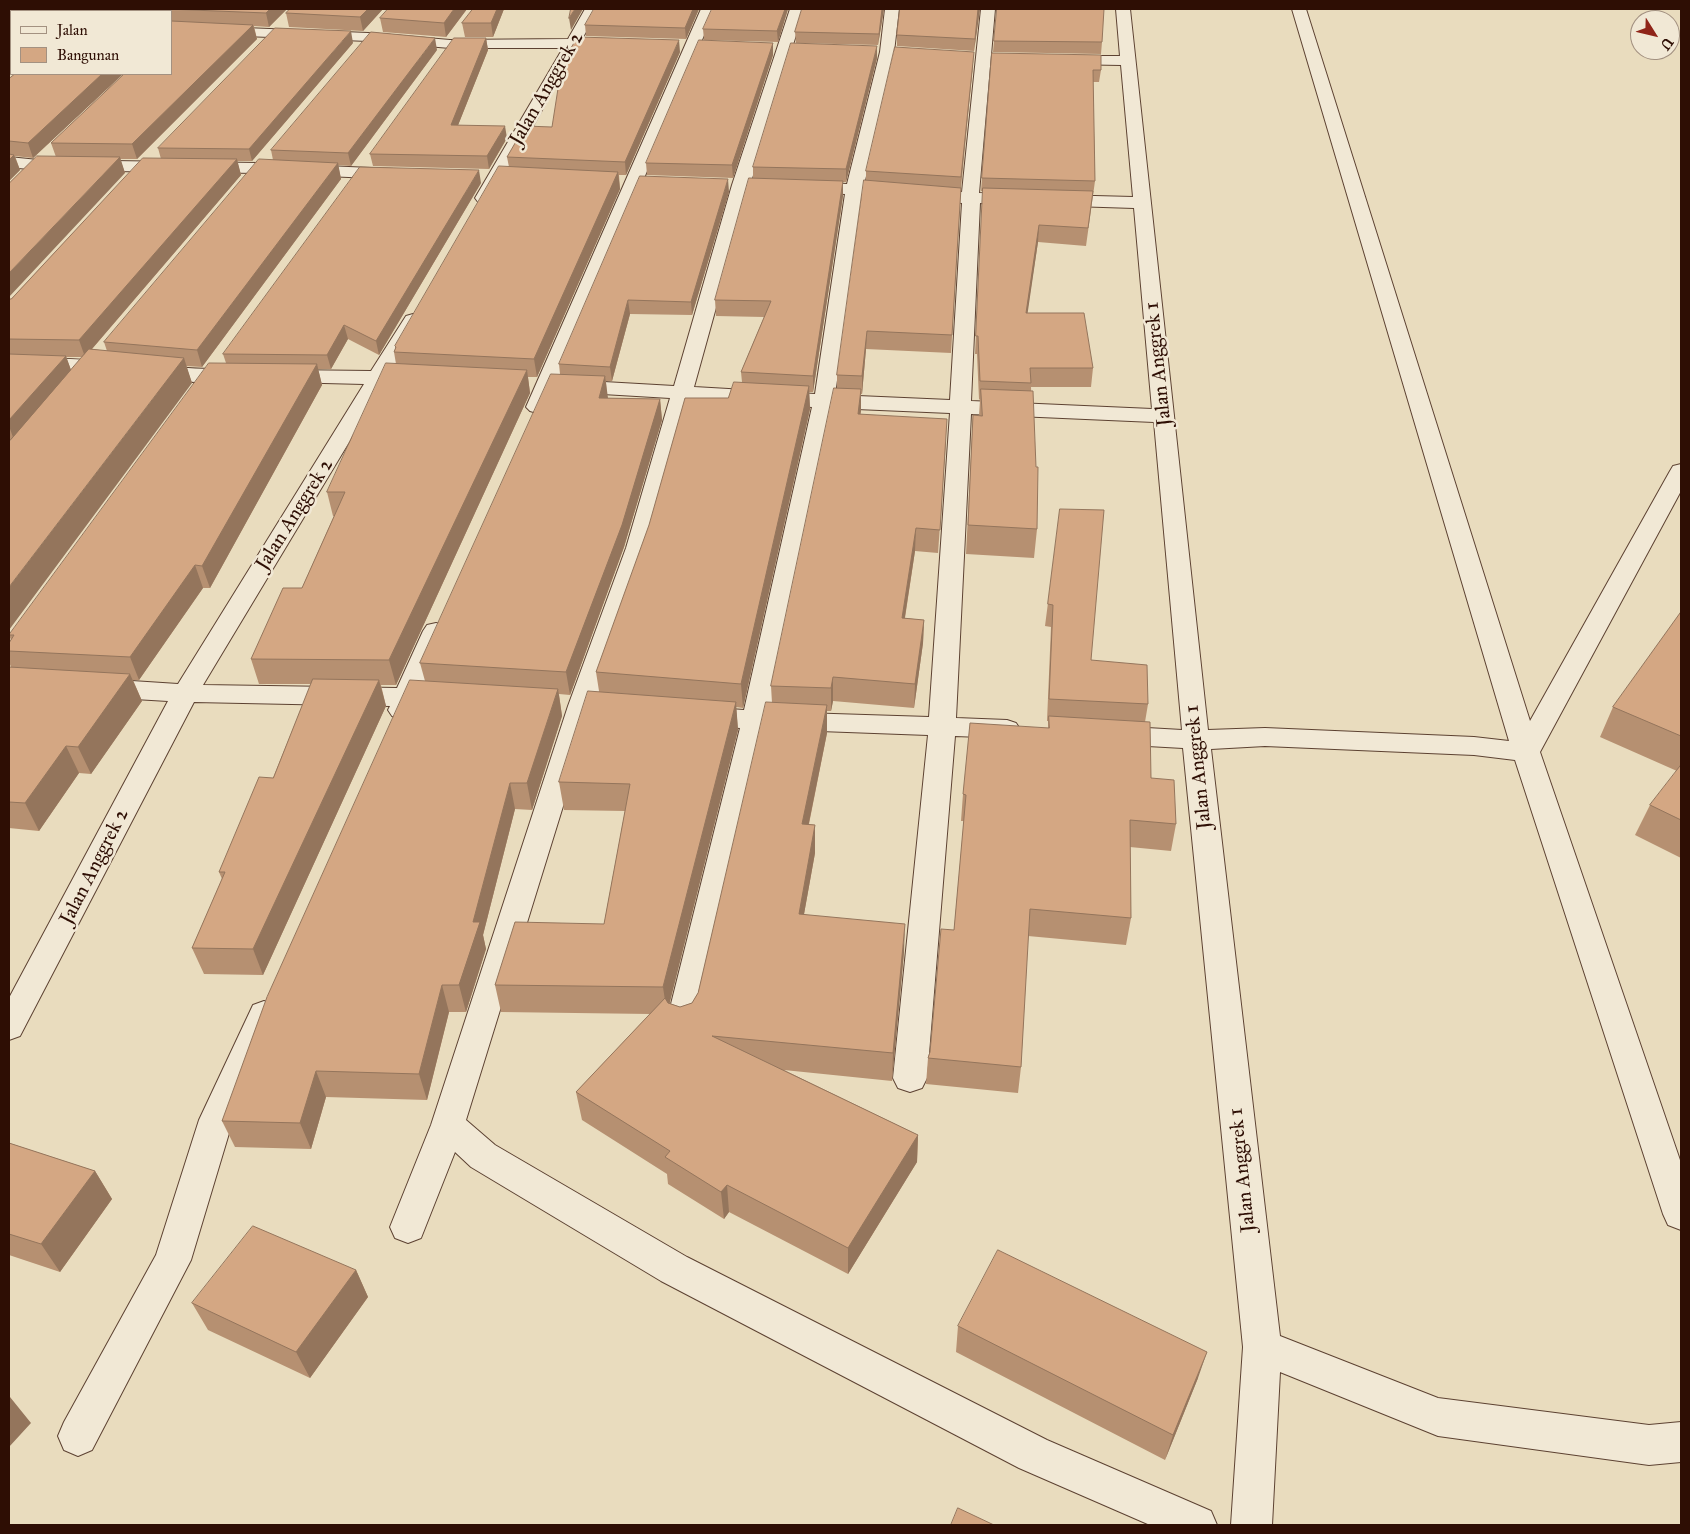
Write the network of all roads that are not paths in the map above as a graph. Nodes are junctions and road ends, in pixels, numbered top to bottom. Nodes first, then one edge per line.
1 (592, 9) edge
2 (708, 9) edge
3 (798, 9) edge
4 (892, 9) edge
5 (988, 9) edge
6 (1123, 9) edge
7 (1299, 9) edge
8 (198, 14) dead end
9 (285, 22) edge
10 (380, 23) edge
11 (466, 23) edge
12 (174, 32) edge
13 (272, 35) junction
14 (368, 37) junction
15 (573, 42) junction
16 (603, 43) edge
17 (450, 44) junction
18 (672, 46) edge
19 (692, 46) junction
20 (710, 47) edge
21 (259, 49) edge
22 (356, 52) edge
23 (1052, 59) edge
24 (438, 60) edge
25 (1128, 61) junction
26 (52, 152) edge
27 (156, 153) dead end
28 (270, 153) dead end
29 (368, 157) dead end
30 (9, 162) edge
31 (38, 165) junction
32 (142, 167) junction
33 (258, 168) junction
34 (412, 174) edge
35 (23, 178) edge
36 (129, 181) edge
37 (351, 181) junction
38 (245, 183) edge
39 (788, 186) edge
40 (854, 189) junction
41 (970, 198) junction
42 (1143, 202) junction
43 (473, 217) edge
44 (424, 301) edge
45 (9, 363) edge
46 (379, 377) junction
47 (409, 378) edge
48 (537, 385) junction
49 (682, 392) junction
50 (824, 401) junction
51 (960, 405) junction
52 (1164, 416) junction
53 (526, 430) edge
54 (1681, 473) edge
55 (447, 607) edge
56 (77, 687) edge
57 (185, 693) junction
58 (407, 696) junction
59 (465, 699) edge
60 (552, 704) edge
61 (581, 706) junction
62 (610, 708) edge
63 (678, 714) edge
64 (755, 720) junction
65 (942, 726) junction
66 (1030, 731) edge
67 (391, 732) edge
68 (1088, 734) edge
69 (1196, 740) junction
70 (1526, 752) junction
71 (273, 994) edge
72 (683, 1020) edge
73 (9, 1027) edge
74 (910, 1078) dead end
75 (448, 1125) junction
76 (1681, 1214) edge
77 (408, 1227) dead end
78 (1262, 1346) junction
79 (78, 1436) dead end
80 (1665, 1443) edge
81 (1197, 1525) edge
82 (1251, 1525) edge

1 - 15 street, Jalan Anggrek 2
2 - 19 street
3 - 49 street
4 - 40 street
5 - 41 street
6 - 25 street, Jalan Anggrek 1
7 - 70 street
8 - 12 street
9 - 13 street
10 - 14 street
11 - 17 street
12 - 13 street
13 - 14 street
13 - 21 street
14 - 17 street
14 - 22 street
15 - 16 street
15 - 17 street
15 - 43 street, Jalan Anggrek 2
17 - 24 street
18 - 19 street
19 - 20 street
19 - 48 street
23 - 25 street
25 - 42 street, Jalan Anggrek 1
26 - 31 street
27 - 32 street
28 - 33 street
29 - 37 street
30 - 31 street
31 - 32 street
31 - 35 street
32 - 33 street
32 - 36 street
33 - 37 street
33 - 38 street
34 - 37 street
39 - 40 street
40 - 41 street
40 - 50 street
41 - 42 street
41 - 51 street
42 - 52 street, Jalan Anggrek 1
44 - 46 street, Jalan Anggrek 2
45 - 46 street
46 - 47 street
46 - 57 street, Jalan Anggrek 2
48 - 49 street
48 - 53 street
49 - 50 street
49 - 61 street
50 - 51 street
50 - 64 street
51 - 52 street
51 - 65 street
52 - 69 street, Jalan Anggrek 1
54 - 70 street
55 - 58 street
56 - 57 street
57 - 58 street
57 - 73 street, Jalan Anggrek 2
58 - 59 street
58 - 67 street
60 - 61 street
61 - 62 street
61 - 75 street
63 - 64 street
64 - 65 street
64 - 72 street
65 - 66 street
65 - 74 street
68 - 69 street
69 - 70 street
69 - 78 street, Jalan Anggrek 1
70 - 76 street
71 - 79 street
75 - 77 street
75 - 81 street
78 - 80 street
78 - 82 street, Jalan Anggrek 1

